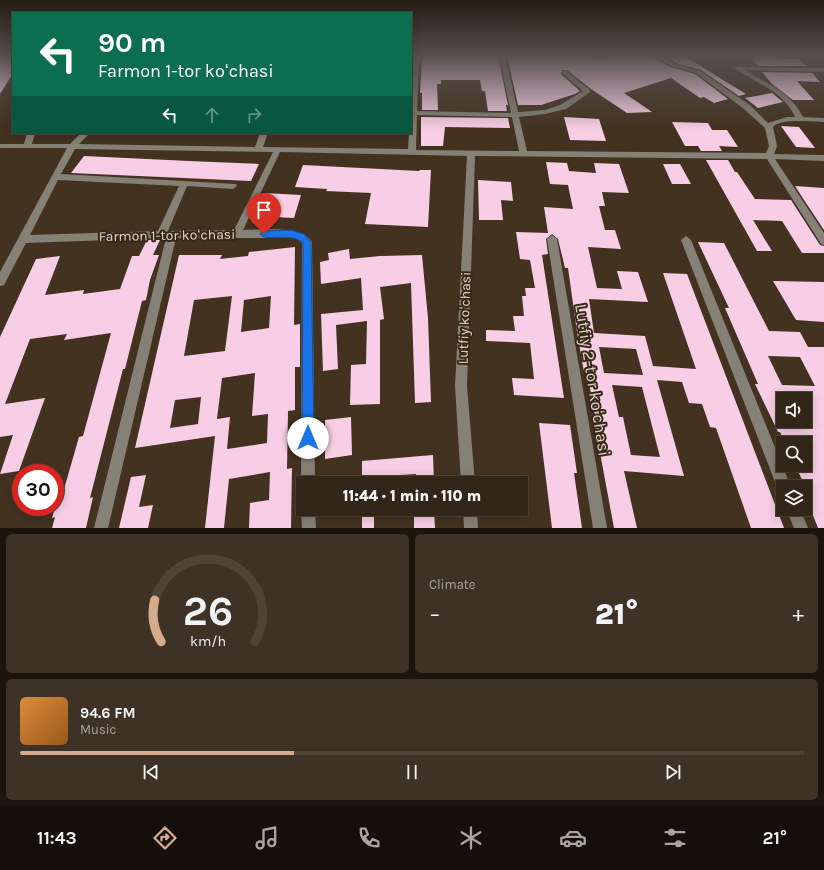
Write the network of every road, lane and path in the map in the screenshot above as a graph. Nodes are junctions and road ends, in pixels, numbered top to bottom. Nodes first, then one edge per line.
1 (415, 81) edge
2 (507, 81) edge
3 (575, 81) edge
4 (710, 81) edge
5 (758, 81) edge
6 (413, 113) edge
7 (515, 115) junction
8 (800, 119) junction
9 (824, 120) edge
10 (770, 127) junction
11 (31, 134) edge
12 (85, 134) edge
13 (264, 134) edge
14 (0, 146) edge
15 (72, 146) junction
16 (26, 147) junction
17 (258, 149) junction
18 (278, 149) junction
19 (412, 151) junction
20 (471, 152) junction
21 (524, 154) junction
22 (769, 156) junction
23 (824, 158) edge
24 (56, 177) junction
25 (184, 183) junction
26 (233, 186) dead end
27 (167, 234) junction
28 (238, 234) junction
29 (552, 238) dead end
30 (24, 239) junction
31 (686, 240) dead end
32 (824, 241) edge
33 (0, 282) edge
34 (308, 476) edge
35 (467, 476) edge
36 (781, 480) edge
37 (308, 516) edge
38 (470, 516) edge
39 (796, 516) edge
40 (101, 528) edge
41 (309, 528) edge
42 (471, 528) edge
43 (600, 528) edge
44 (801, 528) edge

1 - 6 street
2 - 7 street
3 - 7 street
4 - 10 street
5 - 8 street
6 - 7 street
6 - 19 street
7 - 21 street
8 - 9 street
8 - 10 street
10 - 22 street
11 - 16 street
12 - 15 street
13 - 17 street
14 - 16 street
15 - 16 street
15 - 17 street
15 - 24 street
17 - 18 street
18 - 19 street
18 - 28 street
19 - 20 street
20 - 21 street
20 - 35 street, Lutfiy koʻchasi
21 - 22 street
22 - 23 street
22 - 32 street
24 - 25 street
24 - 30 street
25 - 26 street
25 - 27 street
27 - 28 street, Farmon 1-tor koʻchasi
27 - 30 street, Farmon 1-tor koʻchasi
27 - 40 street
28 - 34 street, Farmon 1-tor koʻchasi
29 - 43 street, Lutfiy 2-tor koʻchasi
30 - 33 street
31 - 36 street
37 - 41 street
38 - 42 street
39 - 44 street

